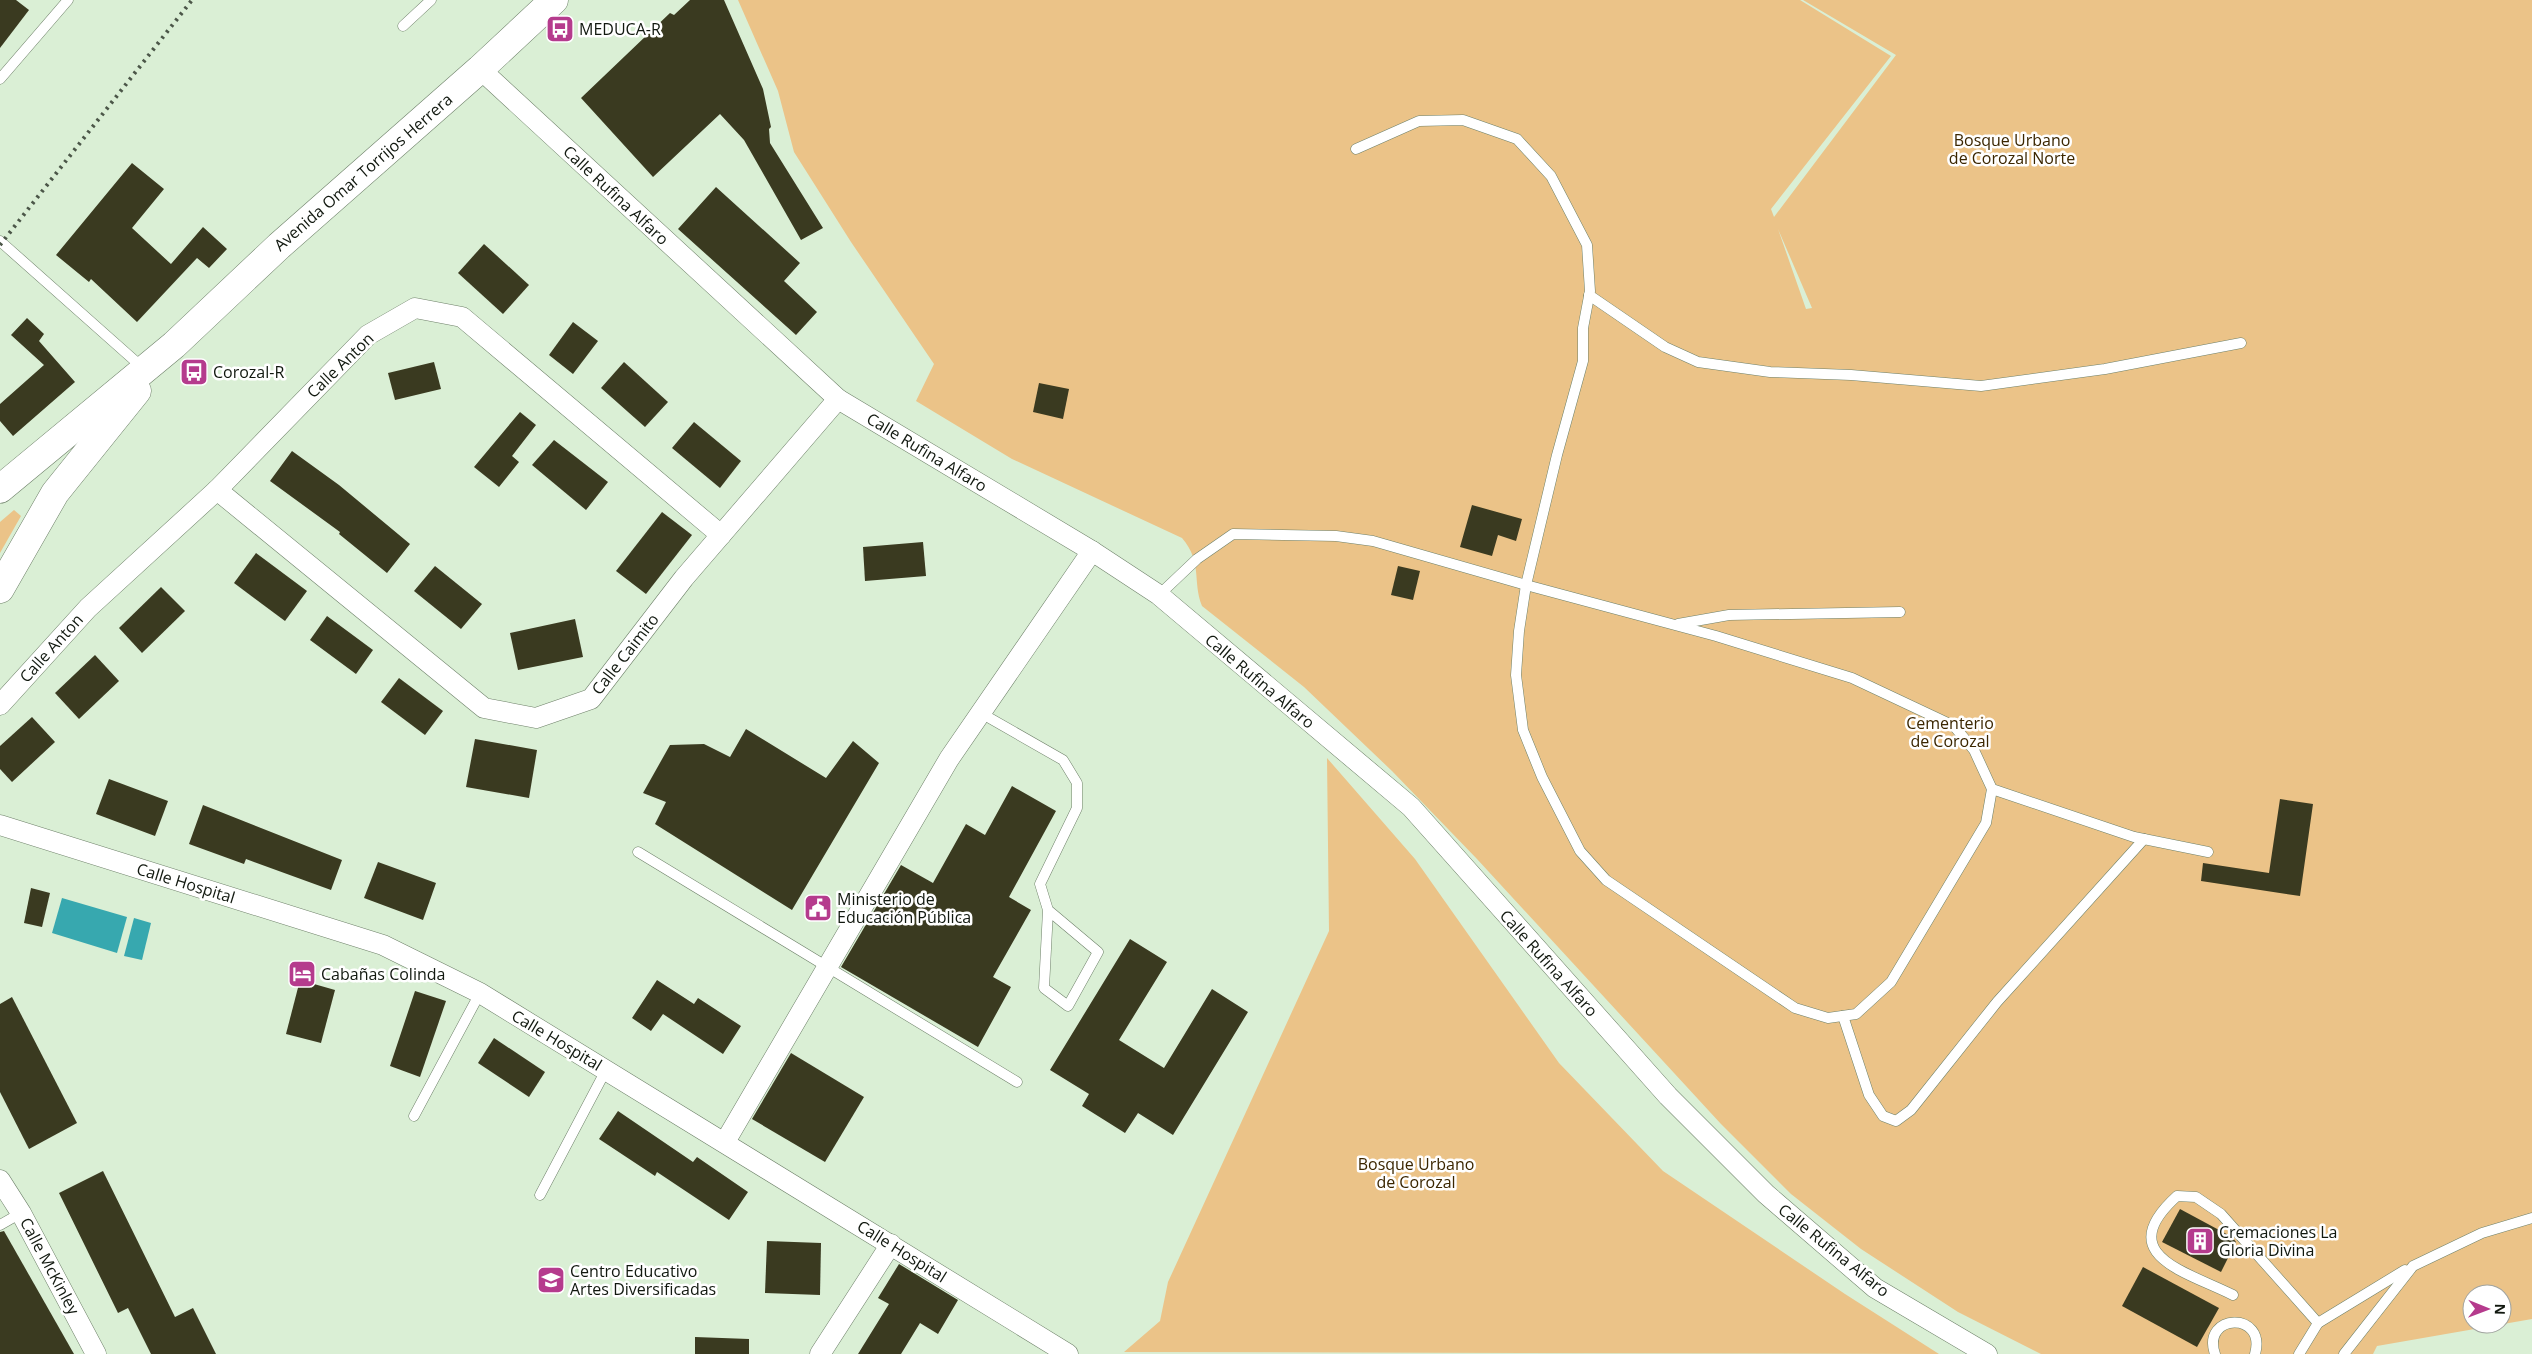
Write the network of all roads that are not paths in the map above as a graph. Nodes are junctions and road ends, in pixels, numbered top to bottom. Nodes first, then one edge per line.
1 (68, 0) edge
2 (430, 0) edge
3 (554, 0) edge
4 (403, 26) dead end
5 (480, 69) junction
6 (0, 78) edge
7 (1356, 149) dead end
8 (0, 240) edge
9 (1589, 295) junction
10 (2241, 343) dead end
11 (174, 345) junction
12 (144, 370) junction
13 (838, 399) junction
14 (0, 489) edge
15 (217, 490) junction
16 (721, 535) junction
17 (1092, 551) junction
18 (1526, 585) junction
19 (0, 589) edge
20 (1158, 595) junction
21 (1900, 612) dead end
22 (1674, 625) junction
23 (0, 705) edge
24 (979, 712) junction
25 (1992, 790) junction
26 (0, 825) edge
27 (2144, 839) junction
28 (638, 852) dead end
29 (2208, 852) dead end
30 (1048, 910) junction
31 (828, 967) junction
32 (480, 993) junction
33 (1843, 1016) junction
34 (606, 1070) junction
35 (1017, 1082) dead end
36 (414, 1116) dead end
37 (725, 1142) junction
38 (0, 1180) edge
39 (540, 1195) dead end
40 (21, 1214) junction
41 (2532, 1218) edge
42 (0, 1225) edge
43 (891, 1244) junction
44 (2413, 1266) junction
45 (2233, 1295) dead end
46 (2318, 1323) junction
47 (96, 1354) edge
48 (820, 1354) edge
49 (1068, 1354) edge
50 (1987, 1354) edge
51 (2215, 1354) edge
52 (2255, 1354) edge
53 (2299, 1354) edge
54 (2344, 1354) edge

1 - 6 lane
2 - 4 lane
3 - 5 main road, Avenida Omar Torrijos Herrera
5 - 11 main road, Avenida Omar Torrijos Herrera
5 - 13 street, Calle Rufina Alfaro
7 - 9 lane
8 - 12 lane
9 - 10 lane
9 - 18 lane
11 - 12 main road, Avenida Omar Torrijos Herrera
11 - 19 main road, Avenida Omar Torrijos Herrera
12 - 14 main road, Avenida Omar Torrijos Herrera
13 - 16 street, Calle Caimito
13 - 17 street, Calle Rufina Alfaro
15 - 16 street, Calle Anton
15 - 16 street, Calle Caimito
15 - 23 street, Calle Anton
17 - 20 street, Calle Rufina Alfaro
17 - 24 street
18 - 20 lane
18 - 22 lane
18 - 33 lane
20 - 50 street, Calle Rufina Alfaro
21 - 22 lane
22 - 25 lane
24 - 30 lane
24 - 31 street
25 - 27 lane
25 - 33 lane
26 - 32 street, Calle Hospital
27 - 29 lane
27 - 33 lane
28 - 31 lane
30 - 30 lane
31 - 35 lane
31 - 37 street
32 - 34 street, Calle Hospital
32 - 36 lane
34 - 37 street, Calle Hospital
34 - 39 lane
37 - 43 street, Calle Hospital
38 - 40 street, Calle McKinley
40 - 42 lane
40 - 47 street, Calle McKinley
41 - 44 lane
43 - 48 street
43 - 49 street, Calle Hospital
44 - 46 lane
44 - 54 lane
45 - 46 lane
46 - 53 lane
51 - 52 lane

